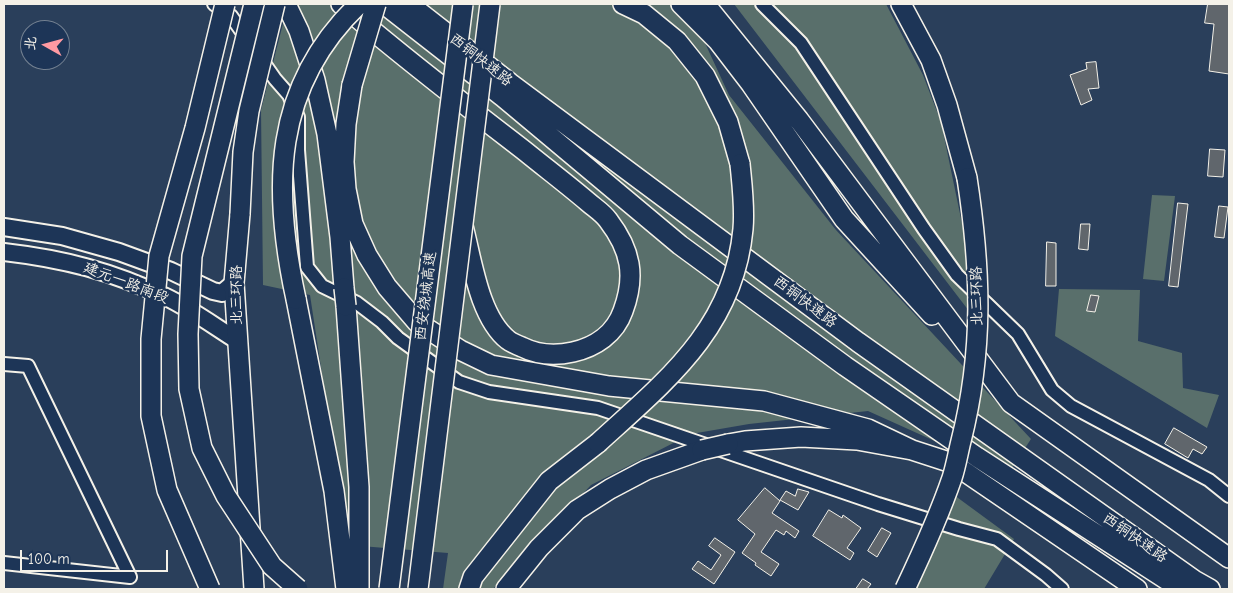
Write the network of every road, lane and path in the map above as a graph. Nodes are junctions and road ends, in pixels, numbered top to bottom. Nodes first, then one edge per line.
1 (214, 4) edge
2 (225, 4) edge
3 (254, 4) edge
4 (275, 4) edge
5 (286, 4) edge
6 (341, 4) edge
7 (359, 4) edge
8 (376, 4) edge
9 (384, 4) edge
10 (408, 4) edge
11 (463, 4) edge
12 (490, 4) edge
13 (623, 4) edge
14 (681, 4) edge
15 (705, 4) edge
16 (762, 4) edge
17 (901, 4) edge
18 (463, 225) junction
19 (4, 227) edge
20 (4, 252) edge
21 (186, 279) junction
22 (234, 283) junction
23 (166, 298) junction
24 (238, 341) junction
25 (4, 364) edge
26 (1012, 403) junction
27 (912, 450) junction
28 (1229, 496) edge
29 (1229, 558) edge
30 (4, 563) edge
31 (210, 589) edge
32 (254, 589) edge
33 (298, 589) edge
34 (346, 589) edge
35 (359, 589) edge
36 (389, 589) edge
37 (418, 589) edge
38 (469, 589) edge
39 (506, 589) edge
40 (905, 589) edge
41 (1062, 589) edge
42 (1136, 589) edge
43 (1181, 589) edge
44 (1210, 589) edge

1 - 41 street
2 - 31 highway, bridge
3 - 33 highway, bridge
4 - 22 highway, 北三环路, bridge
5 - 35 highway
6 - 18 highway
7 - 34 highway, bridge
8 - 27 highway, bridge
9 - 43 highway, 西铜快速路
10 - 44 highway, 西铜快速路
11 - 36 highway, 西安绕城高速, bridge
12 - 18 highway, 西安绕城高速, bridge
13 - 38 highway, bridge
14 - 26 highway
15 - 26 highway
16 - 28 street
17 - 40 highway, 北三环路, bridge
18 - 37 highway, 西安绕城高速, bridge
19 - 21 main road, 建元一路南段
20 - 23 main road, 建元一路南段
21 - 22 main road, 建元一路南段
21 - 23 main road
22 - 24 highway, 北三环路
23 - 24 main road, 建元一路南段
24 - 32 highway, 北三环路
25 - 30 street
26 - 29 highway
27 - 39 highway, bridge
27 - 42 highway

